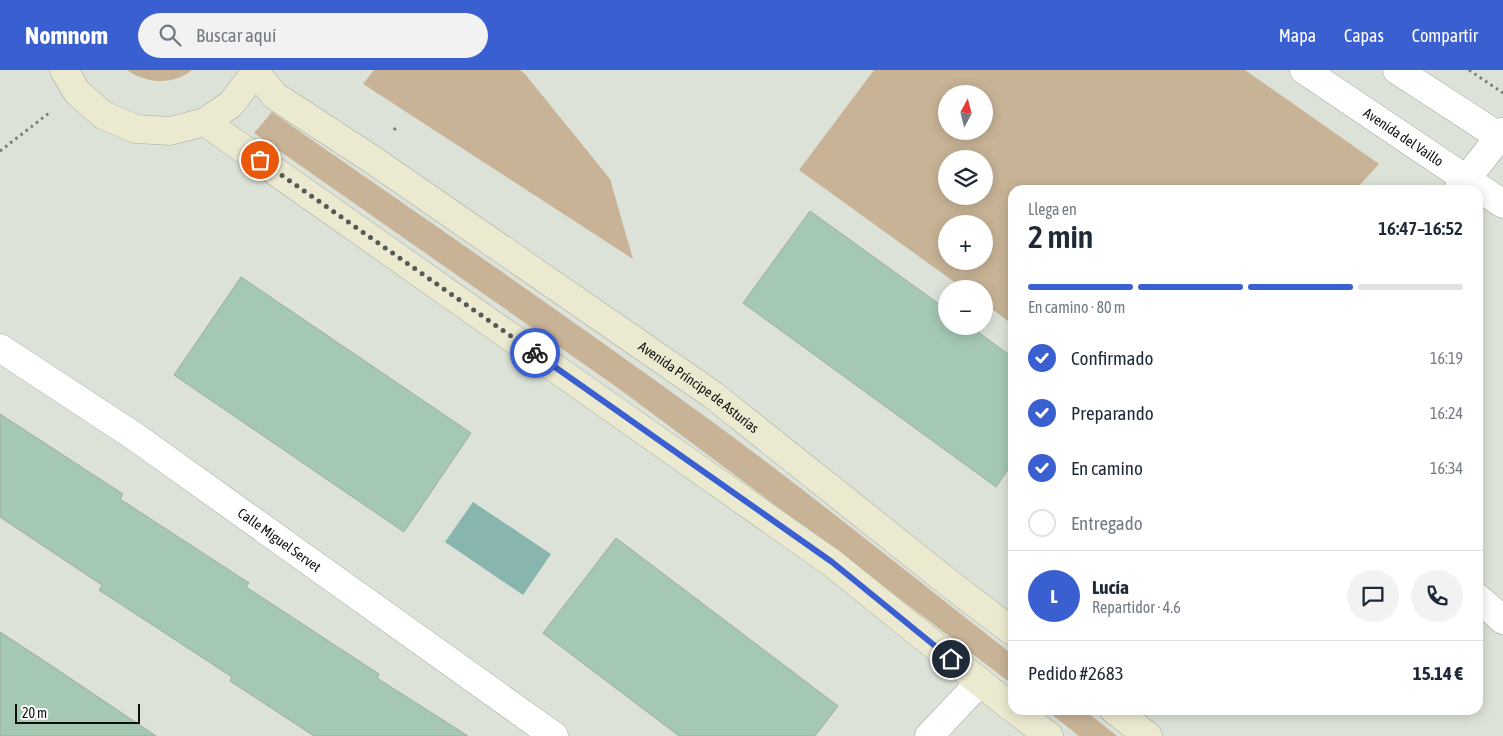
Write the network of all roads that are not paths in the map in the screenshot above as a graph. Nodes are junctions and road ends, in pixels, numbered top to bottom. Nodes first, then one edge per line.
1 (64, 70) edge
2 (1304, 70) edge
3 (1397, 70) edge
4 (257, 71) edge
5 (205, 122) junction
6 (1502, 136) edge
7 (1463, 185) edge
8 (1483, 194) edge
9 (1503, 204) edge
10 (0, 348) edge
11 (1483, 602) edge
12 (1503, 620) edge
13 (1008, 628) edge
14 (980, 682) junction
15 (1008, 704) edge
16 (1022, 715) edge
17 (1121, 715) edge
18 (554, 736) edge
19 (929, 736) edge
20 (1049, 736) edge
21 (1148, 736) edge

1 - 5 street
2 - 7 street, Avenida del Vaillo
3 - 6 street
4 - 5 street
4 - 13 street, Avenida Príncipe de Asturias
5 - 14 street
6 - 7 street
8 - 9 street, Avenida del Vaillo
10 - 18 street, Calle Miguel Servet
11 - 12 street
14 - 15 street
14 - 19 street
16 - 20 street
17 - 21 street

